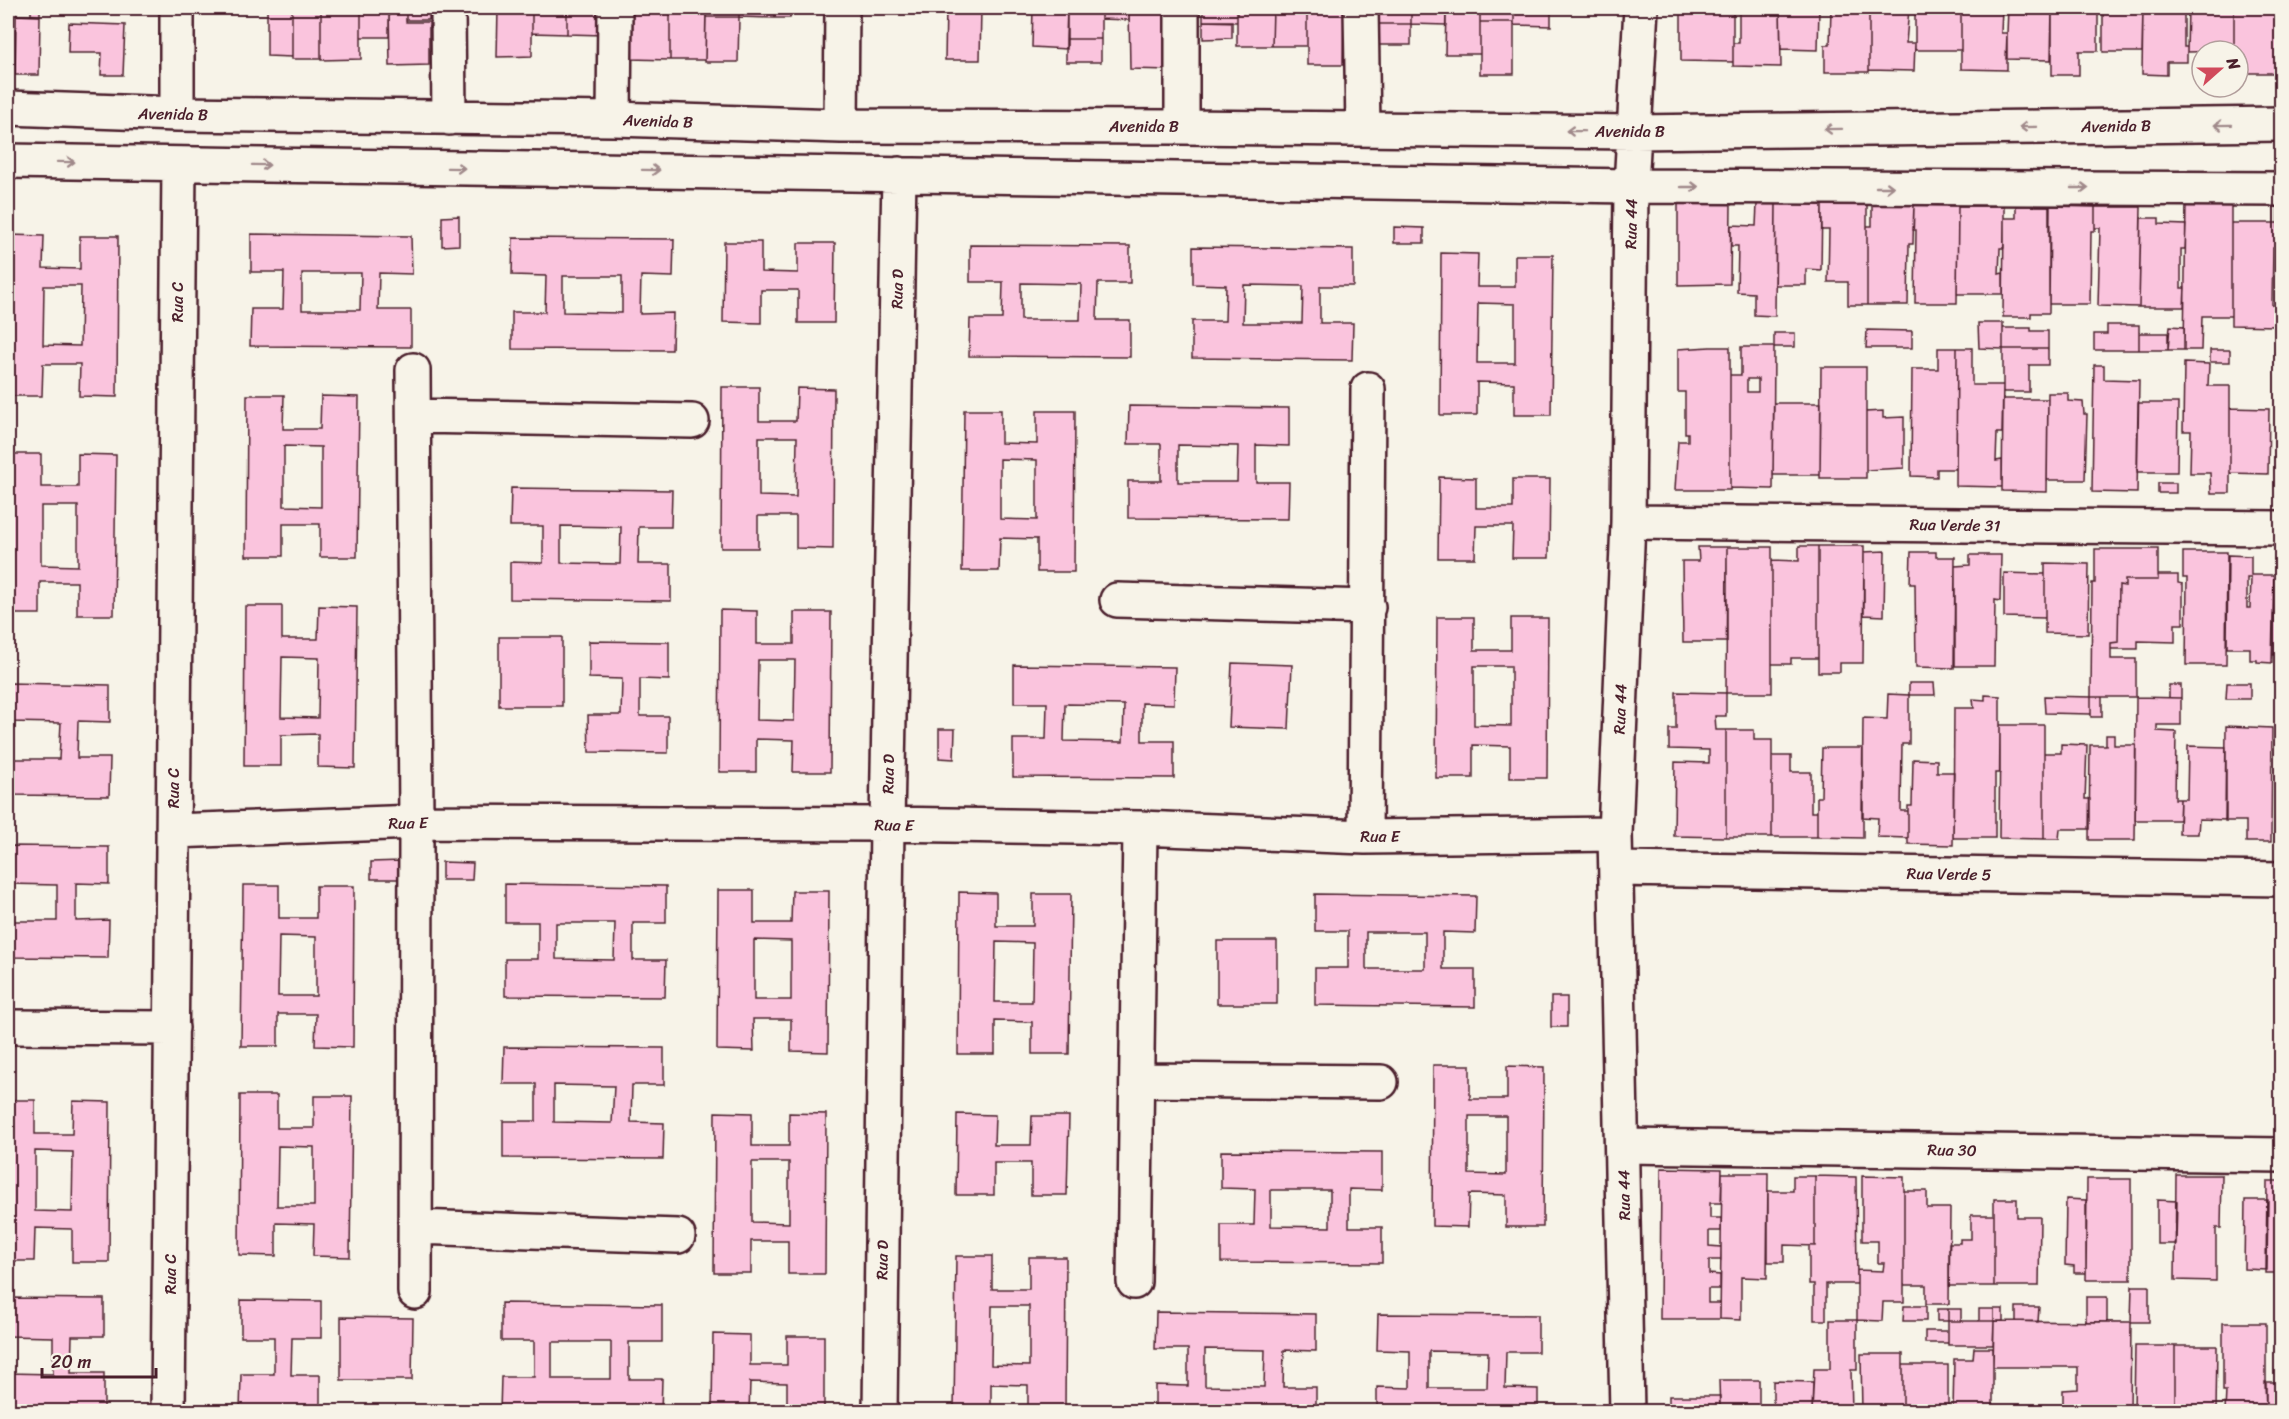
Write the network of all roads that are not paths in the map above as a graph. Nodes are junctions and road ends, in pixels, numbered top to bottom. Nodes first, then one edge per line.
1 (177, 8) edge
2 (448, 8) edge
3 (615, 8) edge
4 (842, 8) edge
5 (1182, 8) edge
6 (1361, 8) edge
7 (1641, 8) edge
8 (8, 108) edge
9 (177, 114) junction
10 (449, 118) junction
11 (614, 120) junction
12 (2282, 124) edge
13 (841, 126) junction
14 (1182, 127) junction
15 (1363, 129) junction
16 (1635, 132) junction
17 (8, 161) edge
18 (179, 164) junction
19 (899, 174) junction
20 (1631, 186) junction
21 (2282, 189) edge
22 (413, 369) dead end
23 (1368, 389) dead end
24 (414, 416) junction
25 (692, 421) dead end
26 (1628, 522) junction
27 (2282, 528) edge
28 (1117, 600) dead end
29 (1368, 607) junction
30 (416, 822) junction
31 (887, 824) junction
32 (1140, 828) junction
33 (173, 831) junction
34 (1616, 834) junction
35 (1365, 837) junction
36 (1616, 869) junction
37 (2282, 879) edge
38 (8, 1027) edge
39 (172, 1028) junction
40 (1138, 1080) junction
41 (1380, 1082) dead end
42 (1623, 1146) junction
43 (2282, 1155) edge
44 (416, 1227) junction
45 (678, 1236) dead end
46 (1134, 1282) dead end
47 (415, 1292) dead end
48 (168, 1412) edge
49 (880, 1412) edge
50 (1627, 1412) edge

1 - 9 street
2 - 10 street
3 - 11 street
4 - 13 street
5 - 14 street
6 - 15 street
7 - 16 street, Rua 44
8 - 9 street, Avenida B
9 - 10 street, Avenida B
10 - 11 street, Avenida B
11 - 13 street, Avenida B
12 -> 16 street, Avenida B
13 - 14 street, Avenida B
14 - 15 street, Avenida B
16 -> 15 street, Avenida B
16 - 20 street, Rua 44
17 -> 18 street
18 -> 19 street
18 - 33 street, Rua C
19 - 20 street
19 - 31 street, Rua D
20 -> 21 street
20 - 26 street, Rua 44
22 - 24 street
23 - 29 street
24 - 25 street
24 - 30 street
26 - 27 street, Rua Verde 31
26 - 34 street, Rua 44
28 - 29 street
29 - 35 street
30 - 31 street, Rua E
30 - 33 street, Rua E
30 - 44 street
31 - 32 street, Rua E
31 - 49 street, Rua D
32 - 35 street, Rua E
32 - 40 street
33 - 39 street, Rua C
34 - 35 street, Rua E
34 - 36 street, Rua 44
36 - 37 street, Rua Verde 5
36 - 42 street, Rua 44
38 - 39 street
39 - 48 street, Rua C
40 - 41 street
40 - 46 street
42 - 43 street, Rua 30
42 - 50 street, Rua 44
44 - 45 street
44 - 47 street

